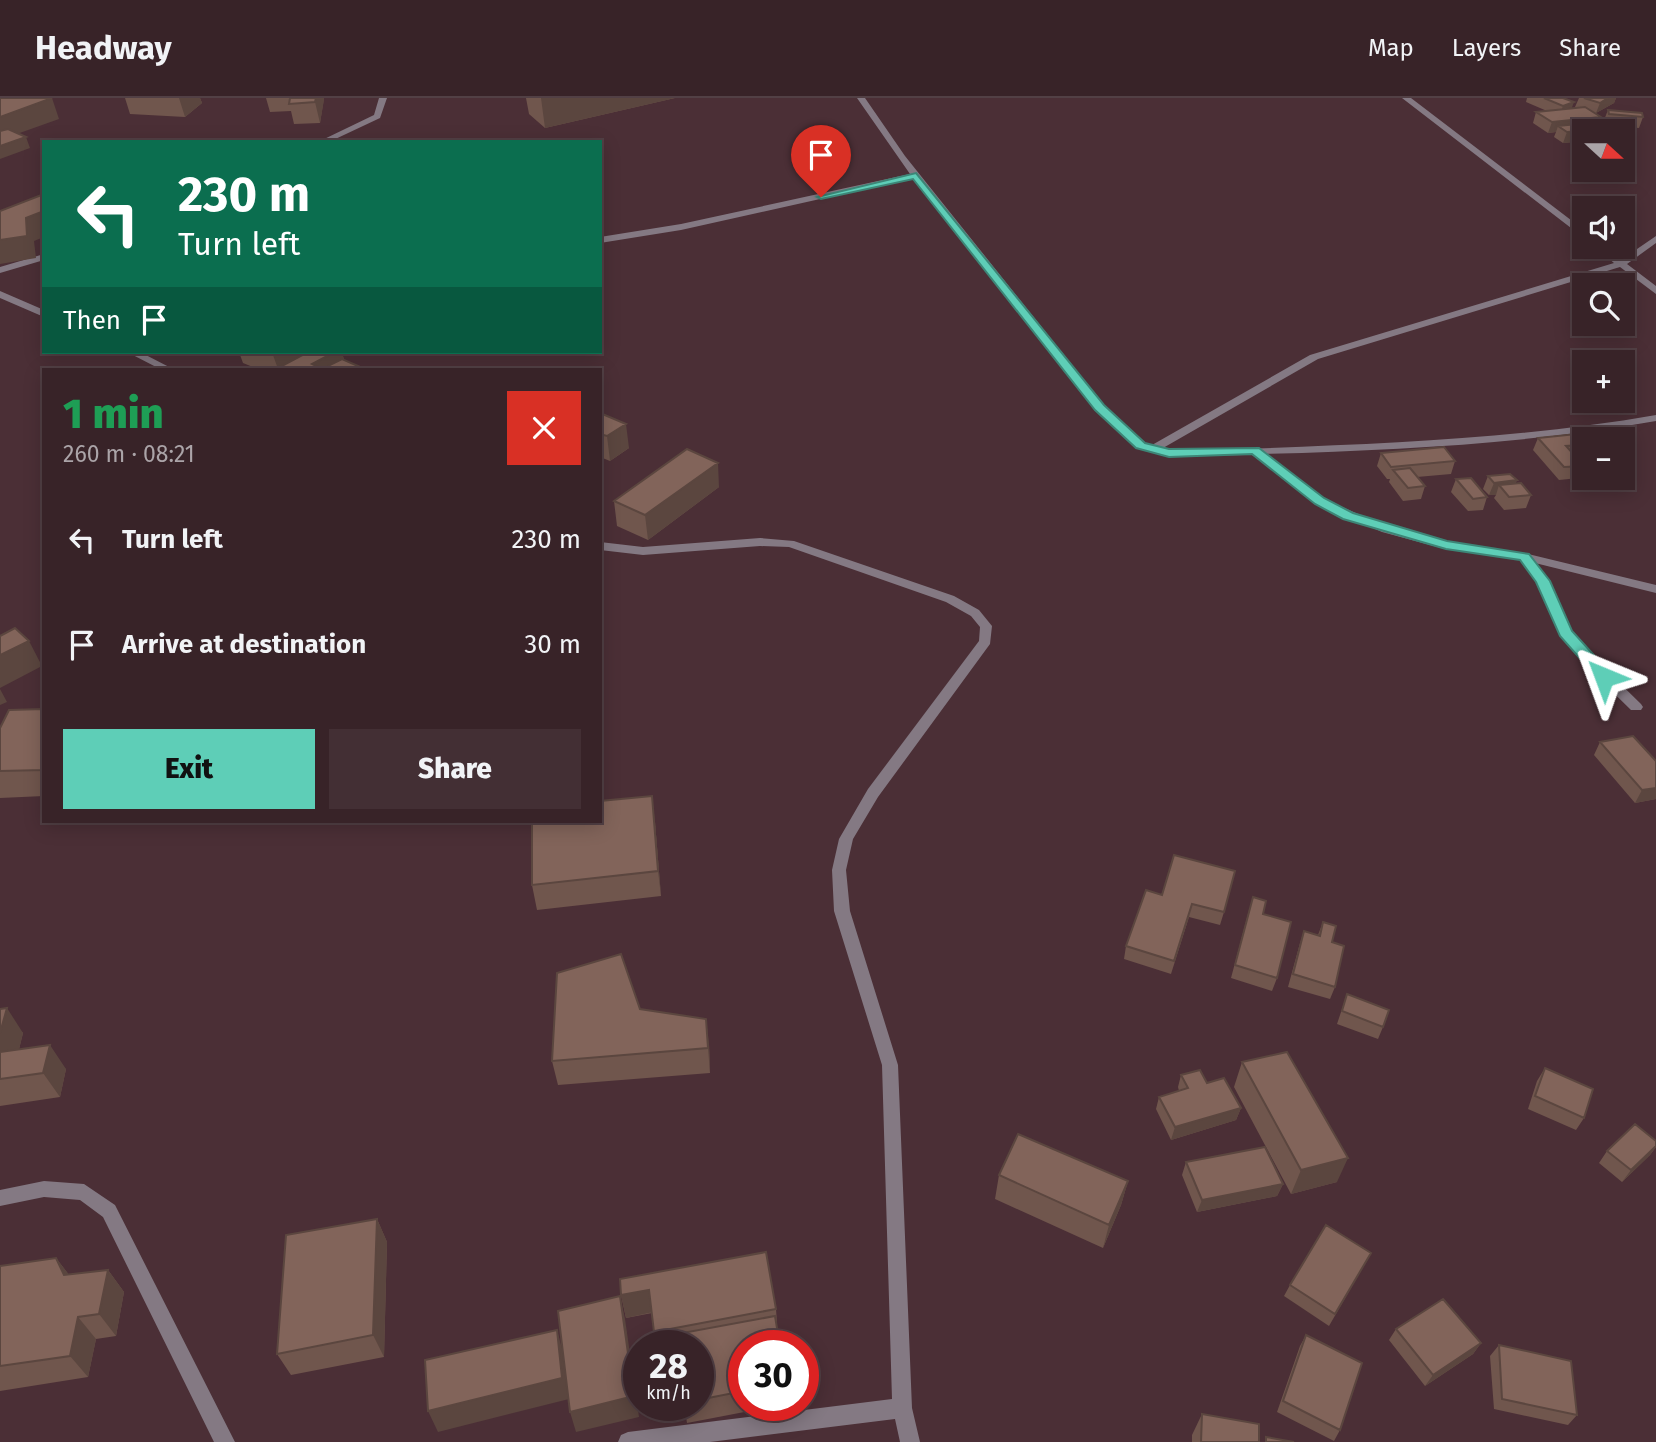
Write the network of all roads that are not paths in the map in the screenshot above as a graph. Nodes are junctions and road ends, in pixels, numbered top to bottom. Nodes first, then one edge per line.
1 (383, 98) edge
2 (861, 98) edge
3 (1406, 98) edge
4 (326, 140) edge
5 (916, 176) junction
6 (1572, 226) edge
7 (1656, 239) edge
8 (602, 240) edge
9 (42, 258) edge
10 (1615, 259) edge
11 (1622, 264) junction
12 (0, 270) edge
13 (1656, 291) edge
14 (0, 294) edge
15 (42, 313) edge
16 (136, 354) edge
17 (166, 368) edge
18 (1656, 418) edge
19 (1152, 450) junction
20 (1254, 451) junction
21 (602, 546) edge
22 (1524, 557) junction
23 (1656, 589) edge
24 (1636, 707) dead end
25 (0, 1198) edge
26 (902, 1408) junction
27 (225, 1442) edge
28 (628, 1442) edge
29 (910, 1442) edge

1 - 4 street
2 - 5 street
3 - 6 street
5 - 8 street
5 - 19 street
7 - 11 street
9 - 12 street
10 - 11 street
11 - 13 street
11 - 19 street
14 - 15 street
16 - 17 street
18 - 20 street
19 - 20 street
20 - 22 street
21 - 26 street
22 - 23 street
22 - 24 street
25 - 27 street
26 - 28 street
26 - 29 street

